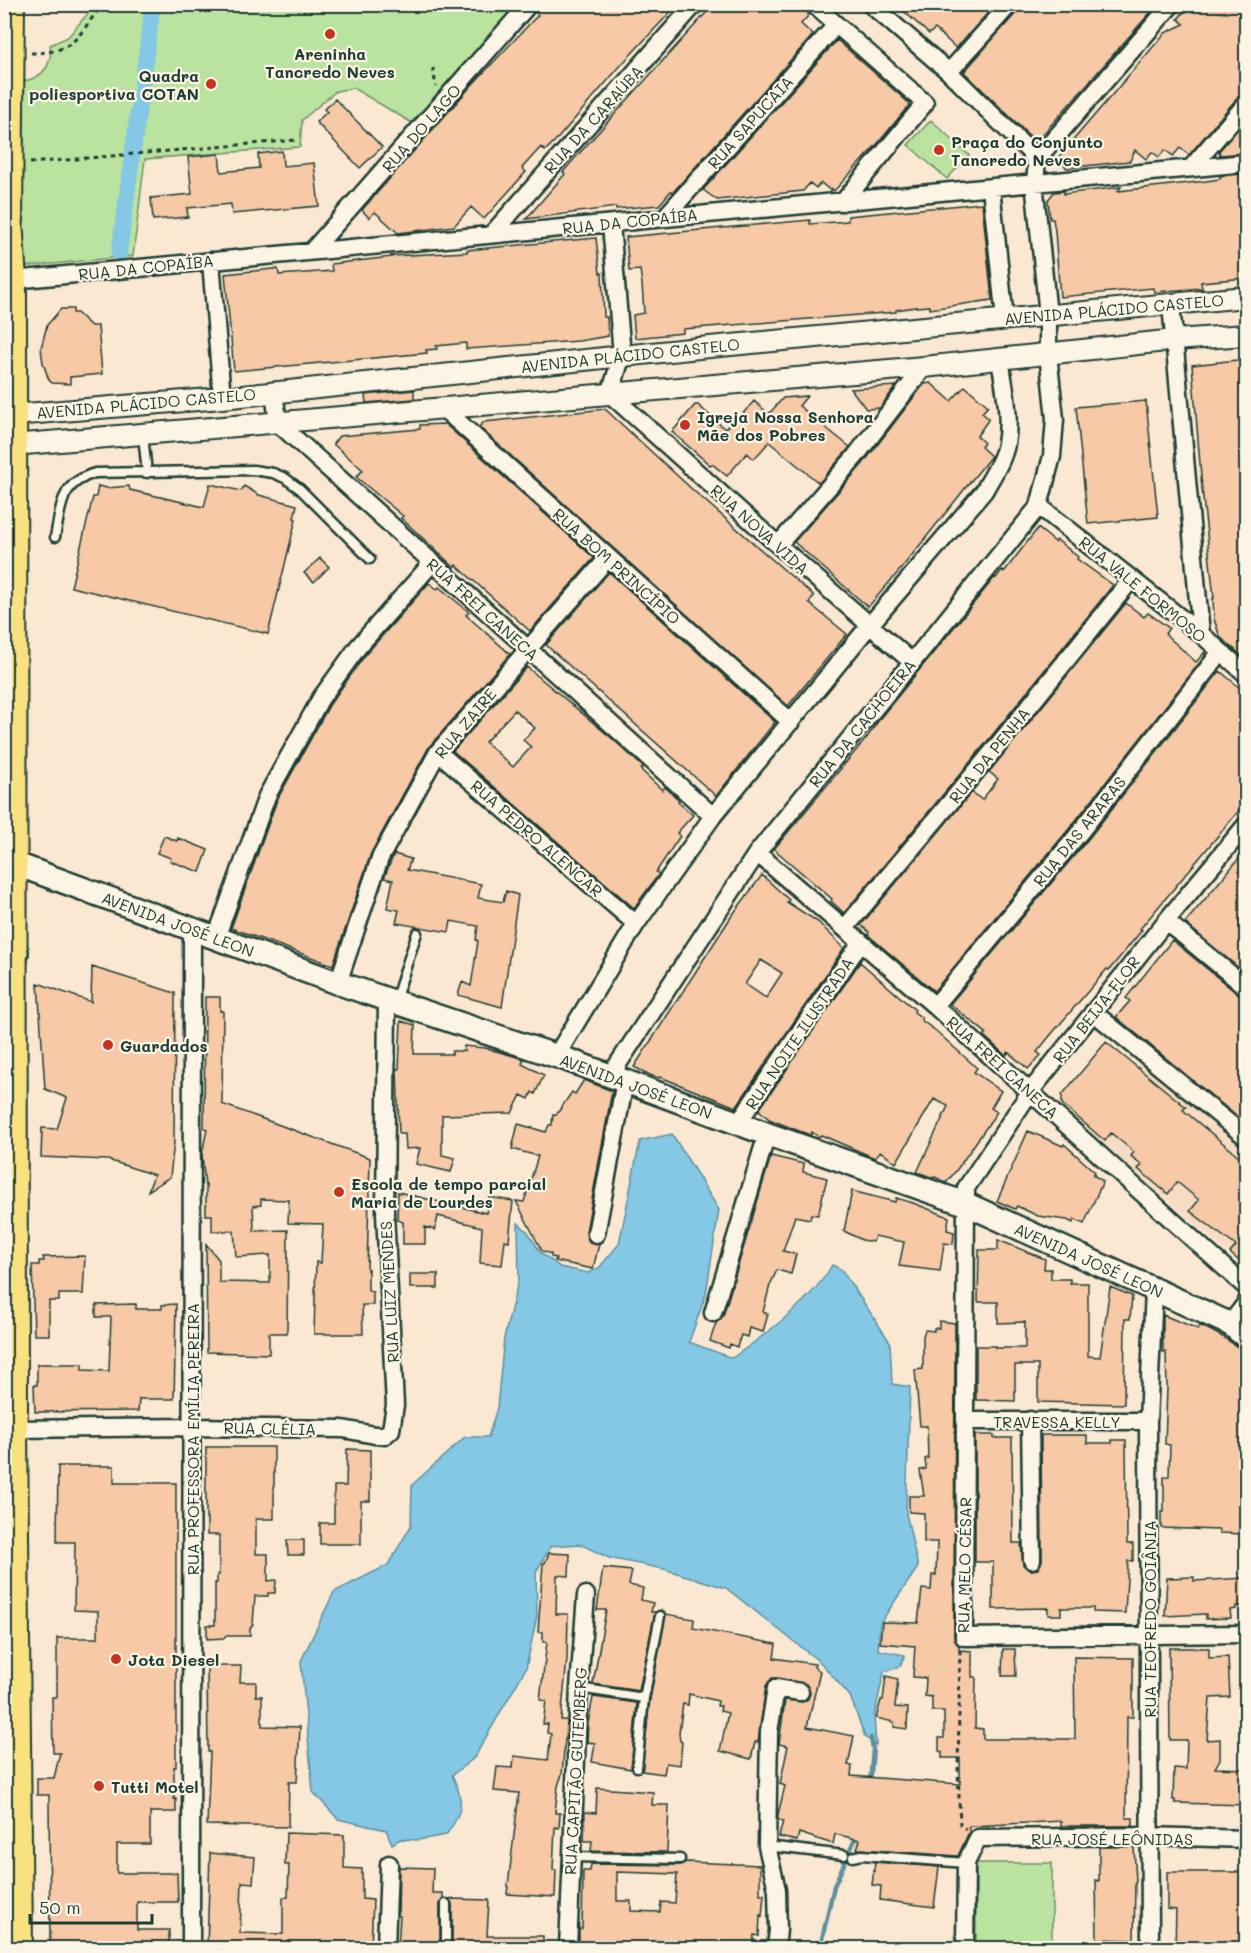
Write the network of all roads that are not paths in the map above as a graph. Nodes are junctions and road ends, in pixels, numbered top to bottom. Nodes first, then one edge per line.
1 (11, 4) edge
2 (529, 4) edge
3 (695, 4) edge
4 (813, 4) edge
5 (870, 4) edge
6 (1010, 4) edge
7 (1172, 4) edge
8 (836, 26) junction
9 (949, 72) junction
10 (1246, 104) edge
11 (1036, 160) junction
12 (1246, 163) edge
13 (1191, 168) junction
14 (1028, 184) junction
15 (994, 188) junction
16 (843, 202) junction
17 (7, 208) edge
18 (664, 218) junction
19 (611, 225) junction
20 (492, 234) junction
21 (312, 251) junction
22 (211, 261) junction
23 (13, 280) junction
24 (1246, 297) edge
25 (1171, 304) junction
26 (1043, 316) junction
27 (1009, 320) junction
28 (1246, 335) edge
29 (1175, 340) junction
30 (1044, 355) junction
31 (622, 356) junction
32 (1006, 358) junction
33 (924, 367) junction
34 (274, 391) junction
35 (610, 394) junction
36 (222, 398) junction
37 (444, 409) junction
38 (13, 415) junction
39 (278, 423) junction
40 (143, 435) junction
41 (13, 445) junction
42 (147, 472) junction
43 (1039, 506) junction
44 (55, 537) dead end
45 (778, 545) junction
46 (608, 558) junction
47 (370, 559) dead end
48 (432, 563) junction
49 (1131, 579) junction
50 (869, 626) junction
51 (1201, 634) junction
52 (527, 649) junction
53 (1220, 653) junction
54 (909, 660) junction
55 (1246, 674) edge
56 (791, 722) junction
57 (438, 752) junction
58 (713, 816) junction
59 (1245, 832) edge
60 (757, 852) junction
61 (13, 863) junction
62 (1166, 921) junction
63 (636, 924) junction
64 (846, 928) junction
65 (192, 929) junction
66 (417, 933) dead end
67 (216, 938) junction
68 (861, 942) junction
69 (14, 952) junction
70 (338, 983) junction
71 (1246, 987) edge
72 (391, 1000) junction
73 (935, 1006) junction
74 (4, 1009) edge
75 (1093, 1012) junction
76 (562, 1058) junction
77 (610, 1076) junction
78 (1030, 1092) junction
79 (738, 1123) junction
80 (767, 1134) junction
81 (1246, 1137) edge
82 (966, 1204) junction
83 (596, 1234) dead end
84 (1246, 1287) edge
85 (1154, 1290) junction
86 (1246, 1303) edge
87 (713, 1313) dead end
88 (1238, 1330) edge
89 (395, 1406) joint
90 (1030, 1420) junction
91 (966, 1421) junction
92 (1148, 1421) junction
93 (192, 1427) junction
94 (14, 1429) junction
95 (1032, 1560) dead end
96 (586, 1594) dead end
97 (660, 1616) dead end
98 (1246, 1634) edge
99 (1148, 1635) junction
100 (579, 1688) junction
101 (800, 1692) dead end
102 (644, 1698) junction
103 (637, 1767) dead end
104 (1149, 1836) junction
105 (1246, 1839) edge
106 (767, 1846) junction
107 (571, 1857) junction
108 (680, 1859) dead end
109 (966, 1863) junction
110 (388, 1864) dead end
111 (446, 1904) dead end
112 (19, 1948) edge
113 (191, 1948) edge
114 (386, 1948) edge
115 (446, 1948) edge
116 (568, 1948) edge
117 (776, 1948) edge
118 (965, 1948) edge
119 (1150, 1948) edge

1 - 17 main road
2 - 21 street, RUA DO LAGO
3 - 20 street, RUA DA CARAÚBA
4 - 8 street
5 - 9 street
6 - 9 street
7 - 11 street
8 - 16 street
8 - 18 street, RUA SAPUCAIA
9 - 11 street
10 - 13 street
11 - 14 street, RUA DA CACHOEIRA
12 - 13 street, RUA DA COPAÍBA
13 - 14 street, RUA DA COPAÍBA
14 - 15 street, RUA DA COPAÍBA
14 - 26 street, RUA DA CACHOEIRA
15 - 16 street, RUA DA COPAÍBA
15 - 27 street
16 - 18 street, RUA DA COPAÍBA
17 - 23 main road
18 - 19 street, RUA DA COPAÍBA
19 - 20 street, RUA DA COPAÍBA
19 - 31 street
20 - 21 street, RUA DA COPAÍBA
21 - 22 street, RUA DA COPAÍBA
22 - 23 street, RUA DA COPAÍBA
22 - 36 street
23 - 38 main road
24 - 25 street, AVENIDA PLÁCIDO CASTELO
25 - 26 street, AVENIDA PLÁCIDO CASTELO
25 - 29 street
26 - 27 street, AVENIDA PLÁCIDO CASTELO
26 - 30 street, RUA DA CACHOEIRA
27 - 31 street, AVENIDA PLÁCIDO CASTELO
28 - 29 street, AVENIDA PLÁCIDO CASTELO
29 - 30 street, AVENIDA PLÁCIDO CASTELO
29 - 51 street
30 - 32 street, AVENIDA PLÁCIDO CASTELO
30 - 43 street, RUA DA CACHOEIRA
31 - 34 street, AVENIDA PLÁCIDO CASTELO
31 - 35 street
32 - 33 street, AVENIDA PLÁCIDO CASTELO
32 - 50 street
33 - 35 street, AVENIDA PLÁCIDO CASTELO
33 - 45 street
34 - 36 street, AVENIDA PLÁCIDO CASTELO
34 - 39 street
35 - 37 street, AVENIDA PLÁCIDO CASTELO
35 - 45 street, RUA NOVA VIDA
36 - 38 street, AVENIDA PLÁCIDO CASTELO
37 - 39 street, AVENIDA PLÁCIDO CASTELO
37 - 46 street, RUA BOM PRINCÍPIO
38 - 41 main road
39 - 40 street, AVENIDA PLÁCIDO CASTELO
39 - 48 street, RUA FREI CANECA
40 - 41 street, AVENIDA PLÁCIDO CASTELO
40 - 42 lane
41 - 61 main road
42 - 44 lane
42 - 47 lane
43 - 49 street, RUA VALE FORMOSO
43 - 54 street, RUA DA CACHOEIRA
45 - 50 street, RUA NOVA VIDA
46 - 52 street, RUA ZAIRE
46 - 56 street, RUA BOM PRINCÍPIO
48 - 52 street, RUA FREI CANECA
48 - 67 street
49 - 51 street, RUA VALE FORMOSO
49 - 64 street, RUA DA PENHA
50 - 54 street, RUA NOVA VIDA
50 - 56 street
51 - 53 street, RUA VALE FORMOSO
52 - 57 street, RUA ZAIRE
52 - 58 street, RUA FREI CANECA
53 - 55 street, RUA VALE FORMOSO
53 - 73 street, RUA DAS ARARAS
54 - 60 street, RUA DA CACHOEIRA
56 - 58 street
57 - 63 street, RUA PEDRO ALENCAR
57 - 70 street, RUA ZAIRE
58 - 63 street
59 - 62 street, RUA BEIJA-FLOR
60 - 64 street, RUA FREI CANECA
60 - 77 street, RUA DA CACHOEIRA
61 - 65 main road, AVENIDA JOSÉ LEON
61 - 69 main road
62 - 71 street
62 - 75 street, RUA BEIJA-FLOR
63 - 76 street
64 - 68 street, RUA FREI CANECA
65 - 67 main road, AVENIDA JOSÉ LEON
65 - 93 street, RUA PROFESSORA EMÍLIA PEREIRA
66 - 72 lane
67 - 70 main road, AVENIDA JOSÉ LEON
68 - 73 street, RUA FREI CANECA
68 - 79 street, RUA NOITE ILUSTRADA
69 - 74 highway
69 - 94 main road
70 - 72 main road, AVENIDA JOSÉ LEON
72 - 76 main road, AVENIDA JOSÉ LEON
72 - 89 street, RUA LUIZ MENDES
73 - 78 street, RUA FREI CANECA
75 - 78 street, RUA BEIJA-FLOR
75 - 81 street
76 - 77 main road, AVENIDA JOSÉ LEON
77 - 79 main road, AVENIDA JOSÉ LEON
77 - 83 street
78 - 82 street, RUA BEIJA-FLOR
78 - 84 street, RUA FREI CANECA
79 - 80 main road, AVENIDA JOSÉ LEON
80 - 82 main road, AVENIDA JOSÉ LEON
80 - 87 street
82 - 85 main road, AVENIDA JOSÉ LEON
82 - 91 street, RUA MELO CÉSAR
85 - 88 main road, AVENIDA JOSÉ LEON
85 - 92 street, RUA TEOFREDO GOIÂNIA
86 - 88 street
89 - 93 street, RUA CLÉLIA
90 - 91 street, TRAVESSA KELLY
90 - 92 street, TRAVESSA KELLY
90 - 95 street
91 - 99 street, RUA MELO CÉSAR
92 - 99 street, RUA TEOFREDO GOIÂNIA
93 - 94 street, RUA CLÉLIA
93 - 113 street, RUA PROFESSORA EMÍLIA PEREIRA
94 - 112 main road
96 - 100 street, RUA CAPITÃO GUTEMBERG
97 - 102 lane
98 - 99 street
99 - 104 street, RUA TEOFREDO GOIÂNIA
100 - 102 lane
100 - 107 street, RUA CAPITÃO GUTEMBERG
101 - 106 street
102 - 103 lane
104 - 105 street, RUA JOSÉ LEÔNIDAS
104 - 109 street, RUA JOSÉ LEÔNIDAS
104 - 119 street, RUA TEOFREDO GOIÂNIA
106 - 109 lane
106 - 117 street
107 - 108 lane
107 - 116 street, RUA CAPITÃO GUTEMBERG
109 - 118 street
110 - 114 street
111 - 115 lane

